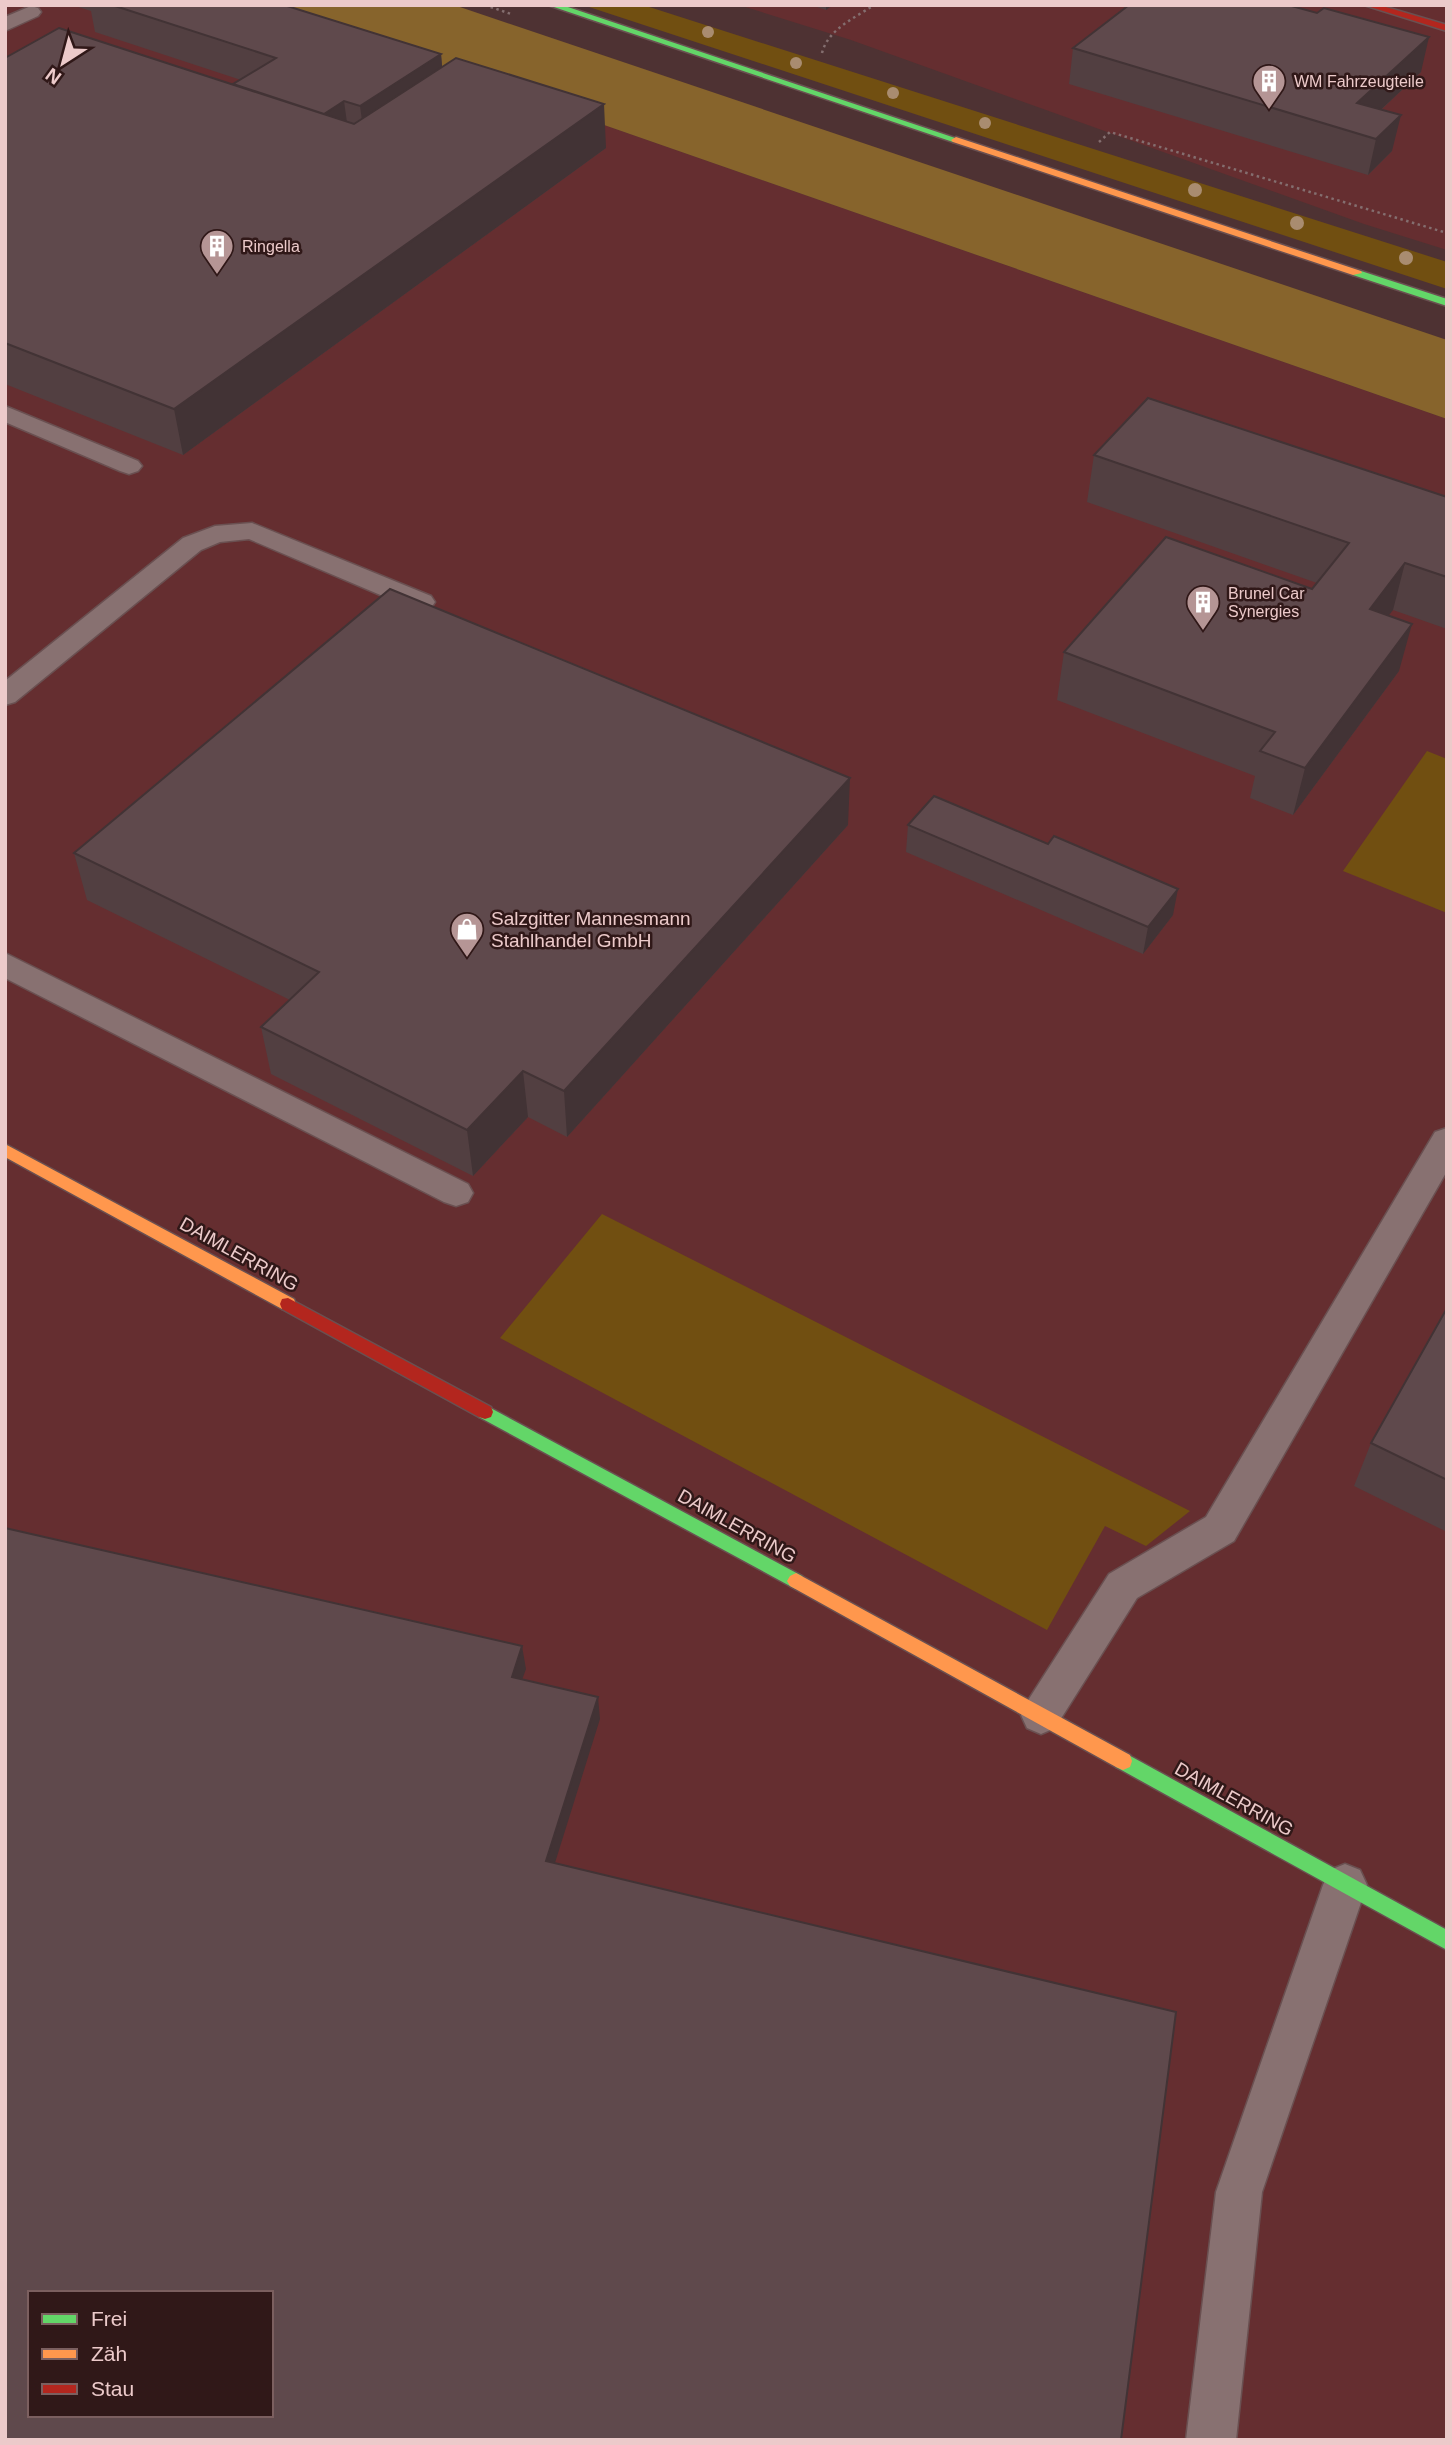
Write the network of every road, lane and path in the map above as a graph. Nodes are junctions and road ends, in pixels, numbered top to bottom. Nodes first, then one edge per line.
1 (552, 5) edge
2 (874, 5) edge
3 (1368, 5) edge
4 (31, 12) dead end
5 (5, 26) edge
6 (1447, 28) edge
7 (821, 61) dead end
8 (1110, 132) dead end
9 (1447, 233) edge
10 (1447, 303) edge
11 (5, 413) edge
12 (129, 466) dead end
13 (421, 602) edge
14 (5, 696) edge
15 (5, 964) edge
16 (1447, 1140) edge
17 (7, 1154) edge
18 (456, 1193) dead end
19 (1041, 1716) junction
20 (1345, 1885) junction
21 (1447, 1941) edge
22 (1211, 2440) edge

1 - 10 street
2 - 7 path
3 - 6 street
4 - 5 lane
8 - 9 path
11 - 12 lane
13 - 14 lane
15 - 18 lane
16 - 19 lane
17 - 19 street, DAIMLERRING
19 - 20 street, DAIMLERRING
20 - 21 street, DAIMLERRING
20 - 22 lane

